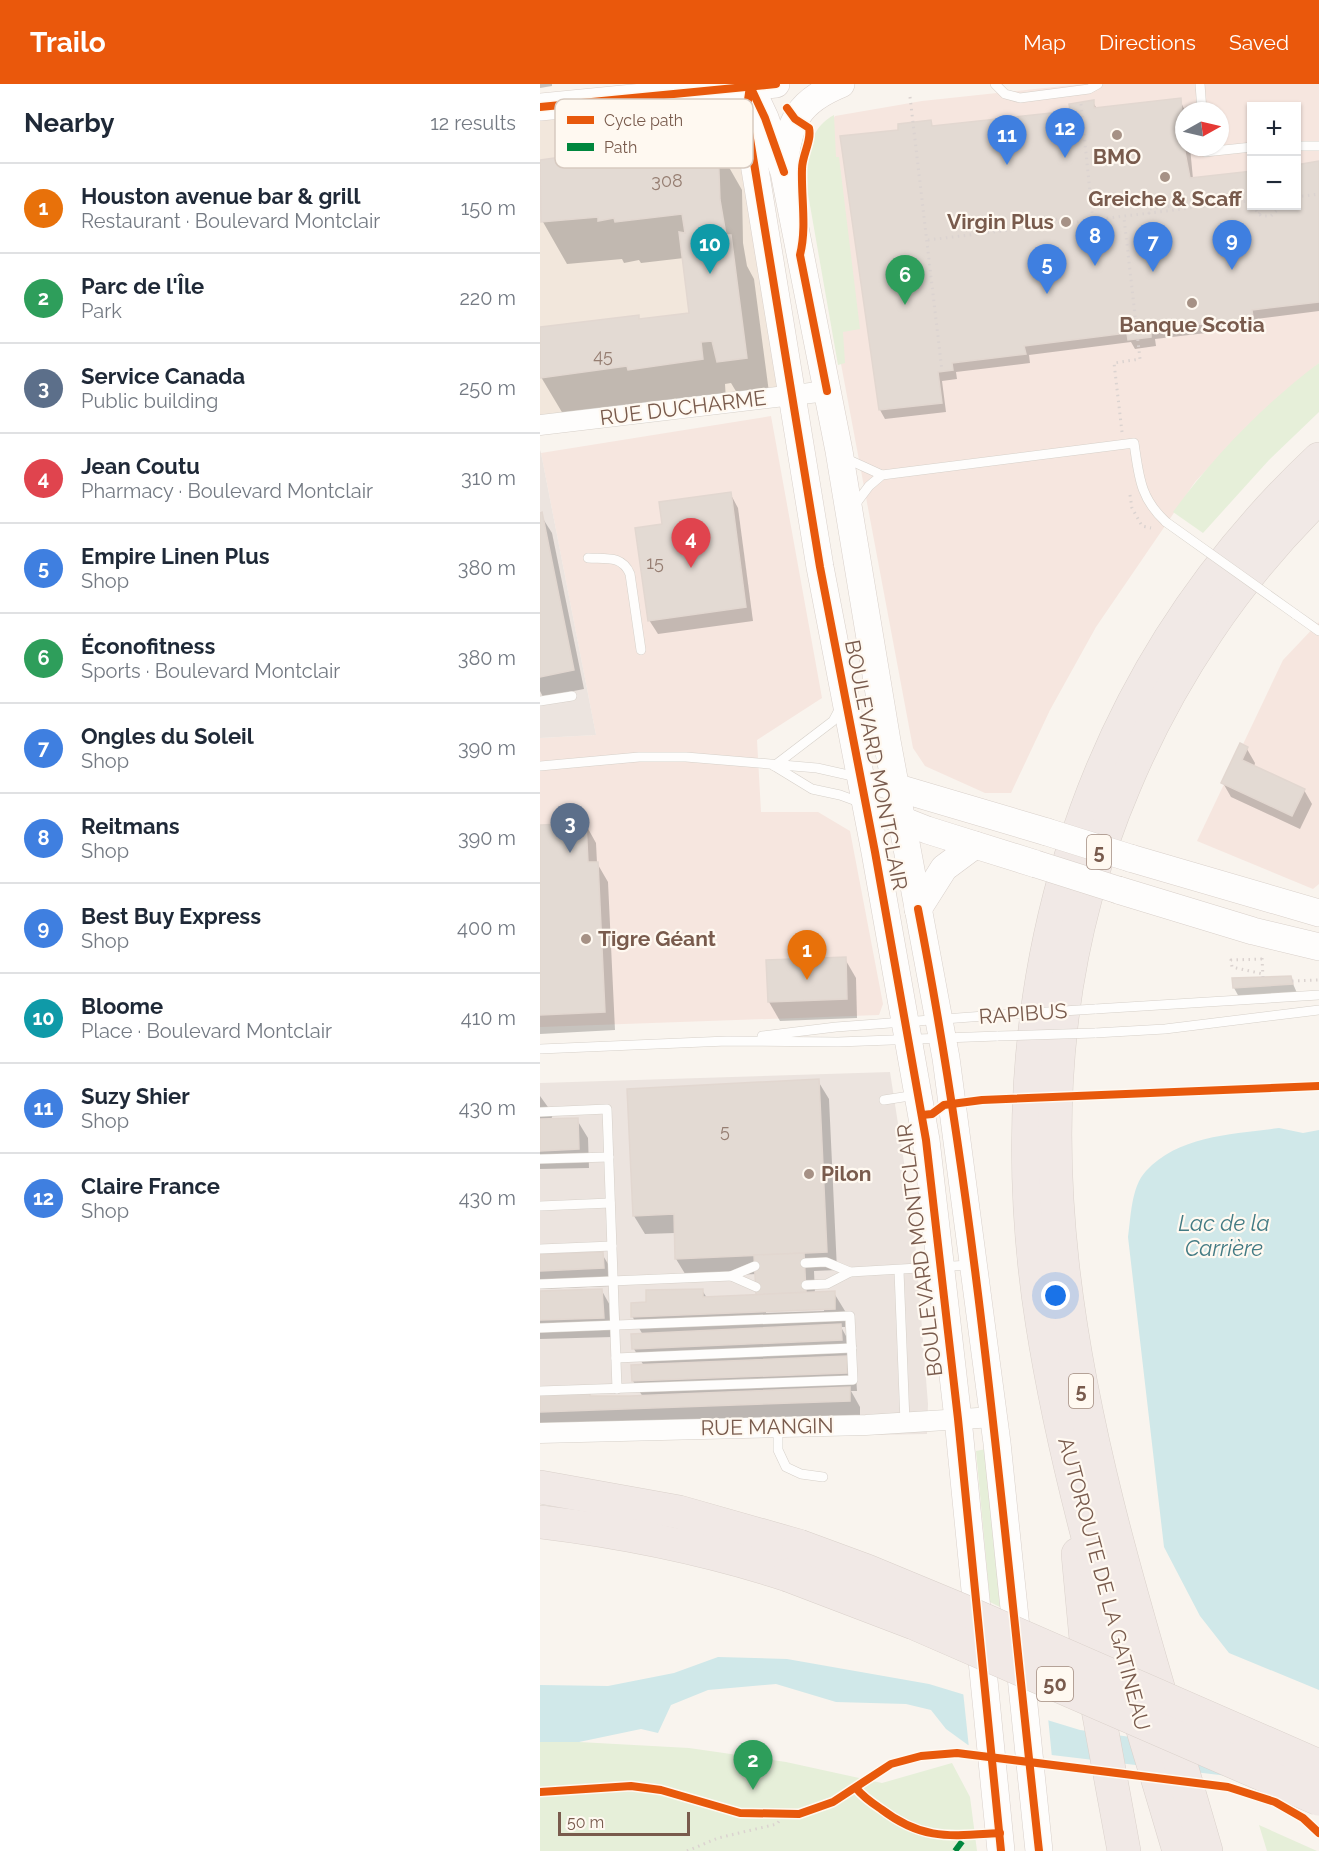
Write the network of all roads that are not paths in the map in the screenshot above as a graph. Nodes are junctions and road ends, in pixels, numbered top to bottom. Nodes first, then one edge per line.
1 (777, 84) edge
2 (841, 84) edge
3 (995, 84) edge
4 (1098, 84) edge
5 (1200, 84) edge
6 (749, 85) edge
7 (616, 99) edge
8 (1201, 102) edge
9 (555, 105) edge
10 (540, 107) edge
11 (1301, 146) edge
12 (1319, 146) edge
13 (1247, 147) edge
14 (1229, 149) edge
15 (753, 159) edge
16 (784, 172) junction
17 (827, 391) junction
18 (790, 396) junction
19 (540, 425) edge
20 (838, 450) junction
21 (1319, 459) edge
22 (882, 475) junction
23 (1319, 497) edge
24 (849, 521) junction
25 (588, 558) dead end
26 (1319, 632) edge
27 (641, 650) dead end
28 (572, 696) dead end
29 (844, 700) junction
30 (540, 701) edge
31 (540, 766) edge
32 (774, 766) junction
33 (861, 778) junction
34 (895, 786) junction
35 (866, 805) junction
36 (901, 820) junction
37 (975, 845) junction
38 (918, 909) junction
39 (1319, 913) edge
40 (1319, 947) edge
41 (1319, 995) edge
42 (1319, 1010) edge
43 (941, 1029) junction
44 (907, 1031) junction
45 (727, 1041) junction
46 (540, 1049) edge
47 (919, 1095) junction
48 (884, 1101) dead end
49 (540, 1112) edge
50 (609, 1157) junction
51 (540, 1160) edge
52 (610, 1203) junction
53 (540, 1206) edge
54 (612, 1246) junction
55 (540, 1249) edge
56 (805, 1263) dead end
57 (975, 1265) junction
58 (755, 1266) dead end
59 (941, 1268) junction
60 (899, 1271) junction
61 (850, 1272) junction
62 (731, 1276) junction
63 (613, 1280) junction
64 (540, 1284) edge
65 (806, 1285) dead end
66 (756, 1287) dead end
67 (615, 1325) junction
68 (540, 1328) edge
69 (852, 1348) junction
70 (616, 1358) junction
71 (617, 1389) junction
72 (540, 1391) edge
73 (994, 1417) junction
74 (958, 1419) junction
75 (905, 1422) junction
76 (778, 1427) junction
77 (540, 1433) edge
78 (1070, 1463) junction
79 (823, 1477) dead end
80 (540, 1487) edge
81 (540, 1522) edge
82 (794, 1561) junction
83 (1150, 1703) junction
84 (1181, 1762) junction
85 (1319, 1766) edge
86 (1177, 1796) junction
87 (1319, 1800) edge
88 (1001, 1851) edge
89 (1039, 1851) edge
90 (1124, 1851) edge
91 (1179, 1851) edge
92 (1206, 1851) edge
93 (1223, 1851) edge

1 - 6 main road
2 - 16 main road
3 - 4 lane
5 - 8 lane
6 - 7 main road
6 - 16 main road, BOULEVARD MONTCLAIR
9 - 10 main road
11 - 12 lane
13 - 14 lane
15 - 18 main road, BOULEVARD MONTCLAIR
16 - 17 main road, BOULEVARD MONTCLAIR
17 - 18 street, RUE DUCHARME
17 - 20 main road, BOULEVARD MONTCLAIR
18 - 19 street, RUE DUCHARME
18 - 29 main road, BOULEVARD MONTCLAIR
20 - 22 lane
20 - 24 main road, BOULEVARD MONTCLAIR
21 - 78 highway, AUTOROUTE DE LA GATINEAU / 5
22 - 24 lane
22 - 26 lane, bridge
23 - 83 highway, AUTOROUTE DE LA GATINEAU / 5
24 - 34 main road, BOULEVARD MONTCLAIR
25 - 27 lane
28 - 30 lane
29 - 32 lane
29 - 33 main road, BOULEVARD MONTCLAIR
31 - 32 lane
32 - 33 lane
32 - 35 lane
33 - 34 main road
33 - 35 main road, BOULEVARD MONTCLAIR
34 - 36 main road, BOULEVARD MONTCLAIR
34 - 39 main road, bridge
35 - 36 main road
35 - 44 main road, BOULEVARD MONTCLAIR
36 - 37 main road
36 - 38 main road, BOULEVARD MONTCLAIR
37 - 38 main road
37 - 40 main road, bridge
38 - 43 main road, BOULEVARD MONTCLAIR
41 - 43 lane, RAPIBUS, bridge
42 - 43 lane, RAPIBUS, bridge
43 - 44 lane, RAPIBUS
43 - 44 lane, RAPIBUS
43 - 57 main road, BOULEVARD MONTCLAIR
44 - 45 lane, RAPIBUS
44 - 45 lane, RAPIBUS
44 - 47 main road, BOULEVARD MONTCLAIR
45 - 46 lane, RAPIBUS
47 - 48 lane
47 - 59 main road, BOULEVARD MONTCLAIR
49 - 50 lane
50 - 51 lane
50 - 52 lane
52 - 53 lane
52 - 54 lane
54 - 55 lane
54 - 63 lane
56 - 61 lane
57 - 59 lane
57 - 73 main road, BOULEVARD MONTCLAIR
58 - 62 lane
59 - 60 lane
59 - 74 main road, BOULEVARD MONTCLAIR
60 - 61 lane
60 - 75 lane
61 - 65 lane
62 - 63 lane
62 - 66 lane
63 - 64 lane
63 - 67 lane
67 - 68 lane
67 - 69 lane
67 - 70 lane
69 - 70 lane
69 - 71 lane
70 - 71 lane
71 - 72 lane
73 - 74 street, RUE MANGIN
73 - 89 main road, BOULEVARD MONTCLAIR
74 - 75 street, RUE MANGIN
74 - 88 main road, BOULEVARD MONTCLAIR
75 - 76 street, RUE MANGIN
76 - 77 street, RUE MANGIN
76 - 79 lane
78 - 83 highway, AUTOROUTE DE LA GATINEAU / 5
78 - 90 highway
80 - 82 highway, 50
81 - 82 highway, 50
82 - 85 highway, 50, bridge
82 - 87 highway, 50, bridge
83 - 84 highway, AUTOROUTE DE LA GATINEAU / 5
83 - 86 highway, AUTOROUTE DE LA GATINEAU / 5
84 - 86 highway, AUTOROUTE DE LA GATINEAU / 5
84 - 93 highway
86 - 91 highway, AUTOROUTE DE LA GATINEAU / 5
86 - 92 highway, AUTOROUTE DE LA GATINEAU / 5

